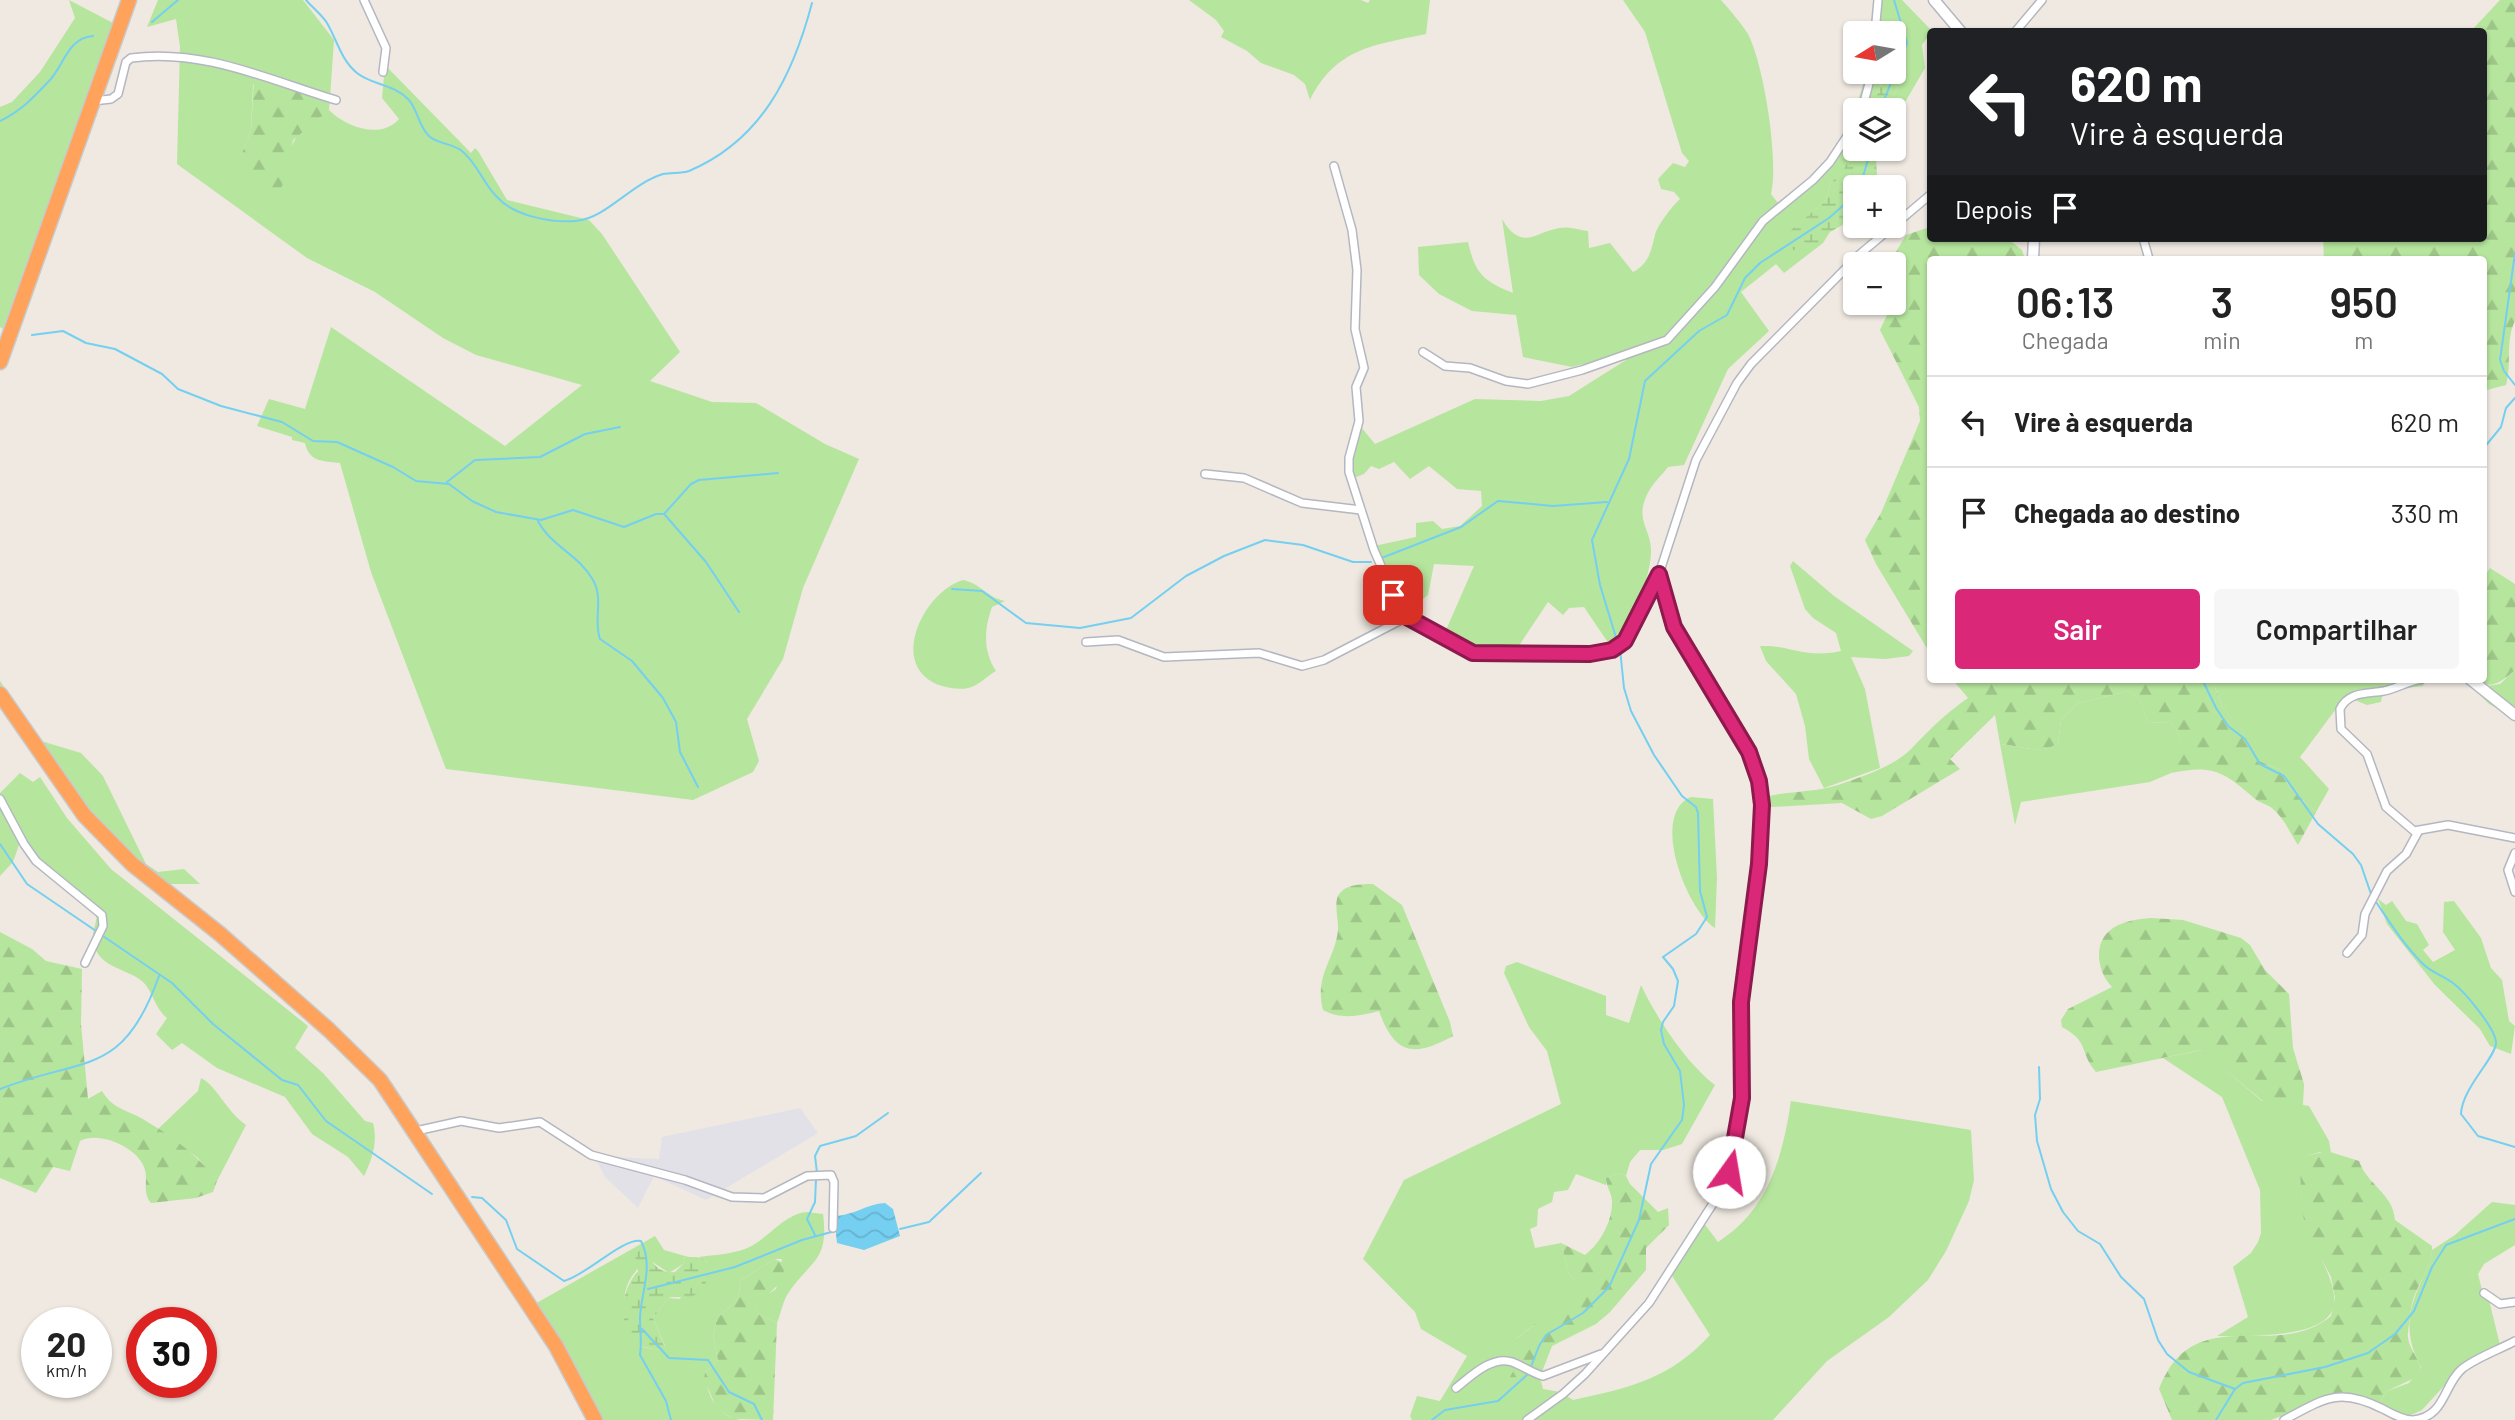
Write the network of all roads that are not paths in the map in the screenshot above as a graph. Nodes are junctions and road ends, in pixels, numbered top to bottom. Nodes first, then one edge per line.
1 (129, 0) edge
2 (364, 0) edge
3 (1878, 0) edge
4 (2042, 0) edge
5 (1939, 2) edge
6 (1876, 21) edge
7 (1958, 28) edge
8 (2018, 28) edge
9 (383, 72) dead end
10 (336, 100) dead end
11 (92, 101) junction
12 (1843, 142) edge
13 (1334, 166) dead end
14 (1927, 198) edge
15 (1423, 352) dead end
16 (0, 362) edge
17 (1205, 474) dead end
18 (1361, 510) junction
19 (1659, 574) junction
20 (1407, 617) junction
21 (1086, 642) dead end
22 (2407, 683) edge
23 (2474, 683) edge
24 (0, 694) edge
25 (2515, 715) edge
26 (0, 799) edge
27 (2418, 832) junction
28 (2515, 838) edge
29 (2515, 853) edge
30 (2515, 892) edge
31 (2347, 953) dead end
32 (85, 963) dead end
33 (416, 1131) junction
34 (833, 1228) dead end
35 (2484, 1293) dead end
36 (2515, 1302) edge
37 (2515, 1341) edge
38 (1605, 1353) junction
39 (1455, 1388) dead end
40 (595, 1420) edge
41 (1527, 1420) edge
42 (2284, 1420) edge

1 - 11 highway
2 - 9 street
3 - 6 street
4 - 8 street
5 - 7 street
10 - 11 street
11 - 16 highway
12 - 15 street
13 - 18 street
14 - 19 street
17 - 18 street
18 - 20 street
19 - 20 street
19 - 38 street
20 - 21 street
22 - 27 street
23 - 25 street
24 - 33 highway
26 - 32 street
27 - 28 street
27 - 31 street
29 - 30 street
33 - 34 street
33 - 40 highway
35 - 36 street
37 - 42 street
38 - 39 street
38 - 41 street

